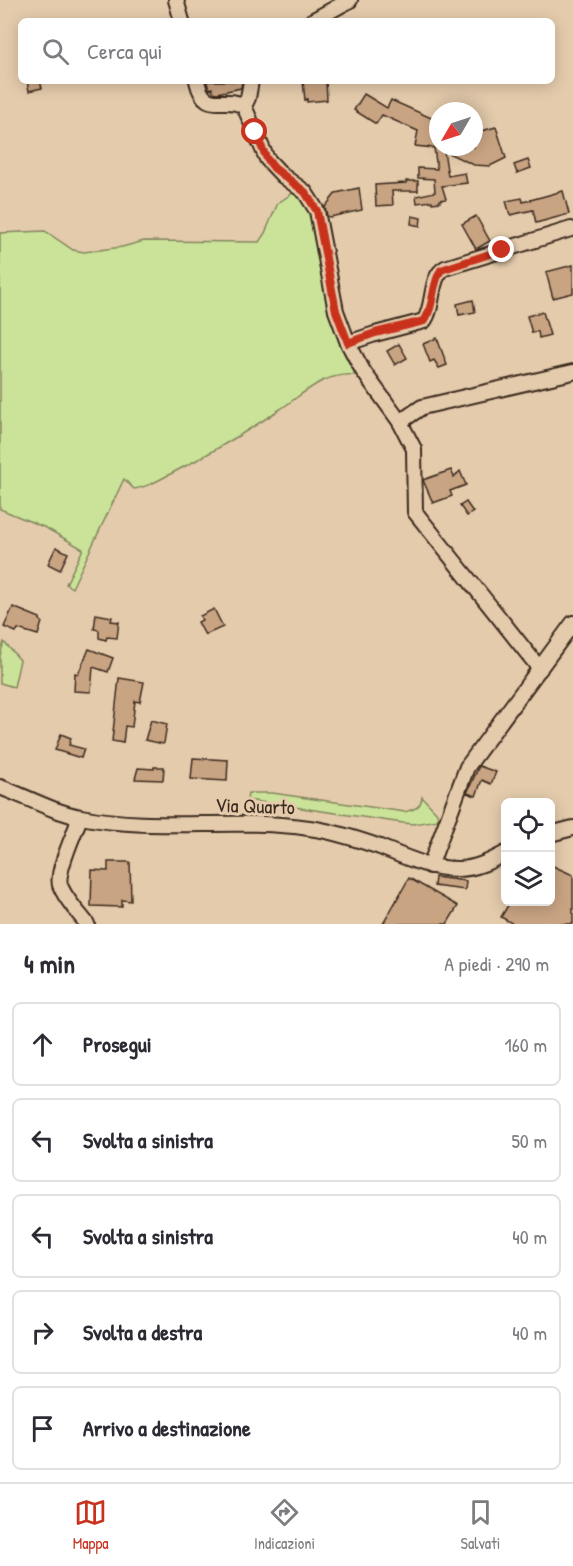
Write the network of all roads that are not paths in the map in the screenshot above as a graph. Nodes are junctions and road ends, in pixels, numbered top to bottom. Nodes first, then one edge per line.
1 (176, 0) edge
2 (350, 0) edge
3 (182, 18) edge
4 (317, 18) edge
5 (197, 84) edge
6 (250, 84) edge
7 (244, 106) junction
8 (571, 229) dead end
9 (348, 343) junction
10 (573, 372) edge
11 (400, 422) junction
12 (573, 623) edge
13 (540, 669) junction
14 (0, 787) edge
15 (80, 817) junction
16 (573, 828) edge
17 (555, 833) edge
18 (501, 856) edge
19 (430, 866) junction
20 (87, 924) edge

1 - 3 street
2 - 4 street
5 - 7 street
6 - 7 street
7 - 9 street
8 - 9 street
9 - 11 street
10 - 11 street
11 - 13 street
12 - 13 street
13 - 19 street
14 - 15 street, Via Quarto
15 - 19 street, Via Quarto
15 - 20 street
16 - 17 street
18 - 19 street, Via Quarto

